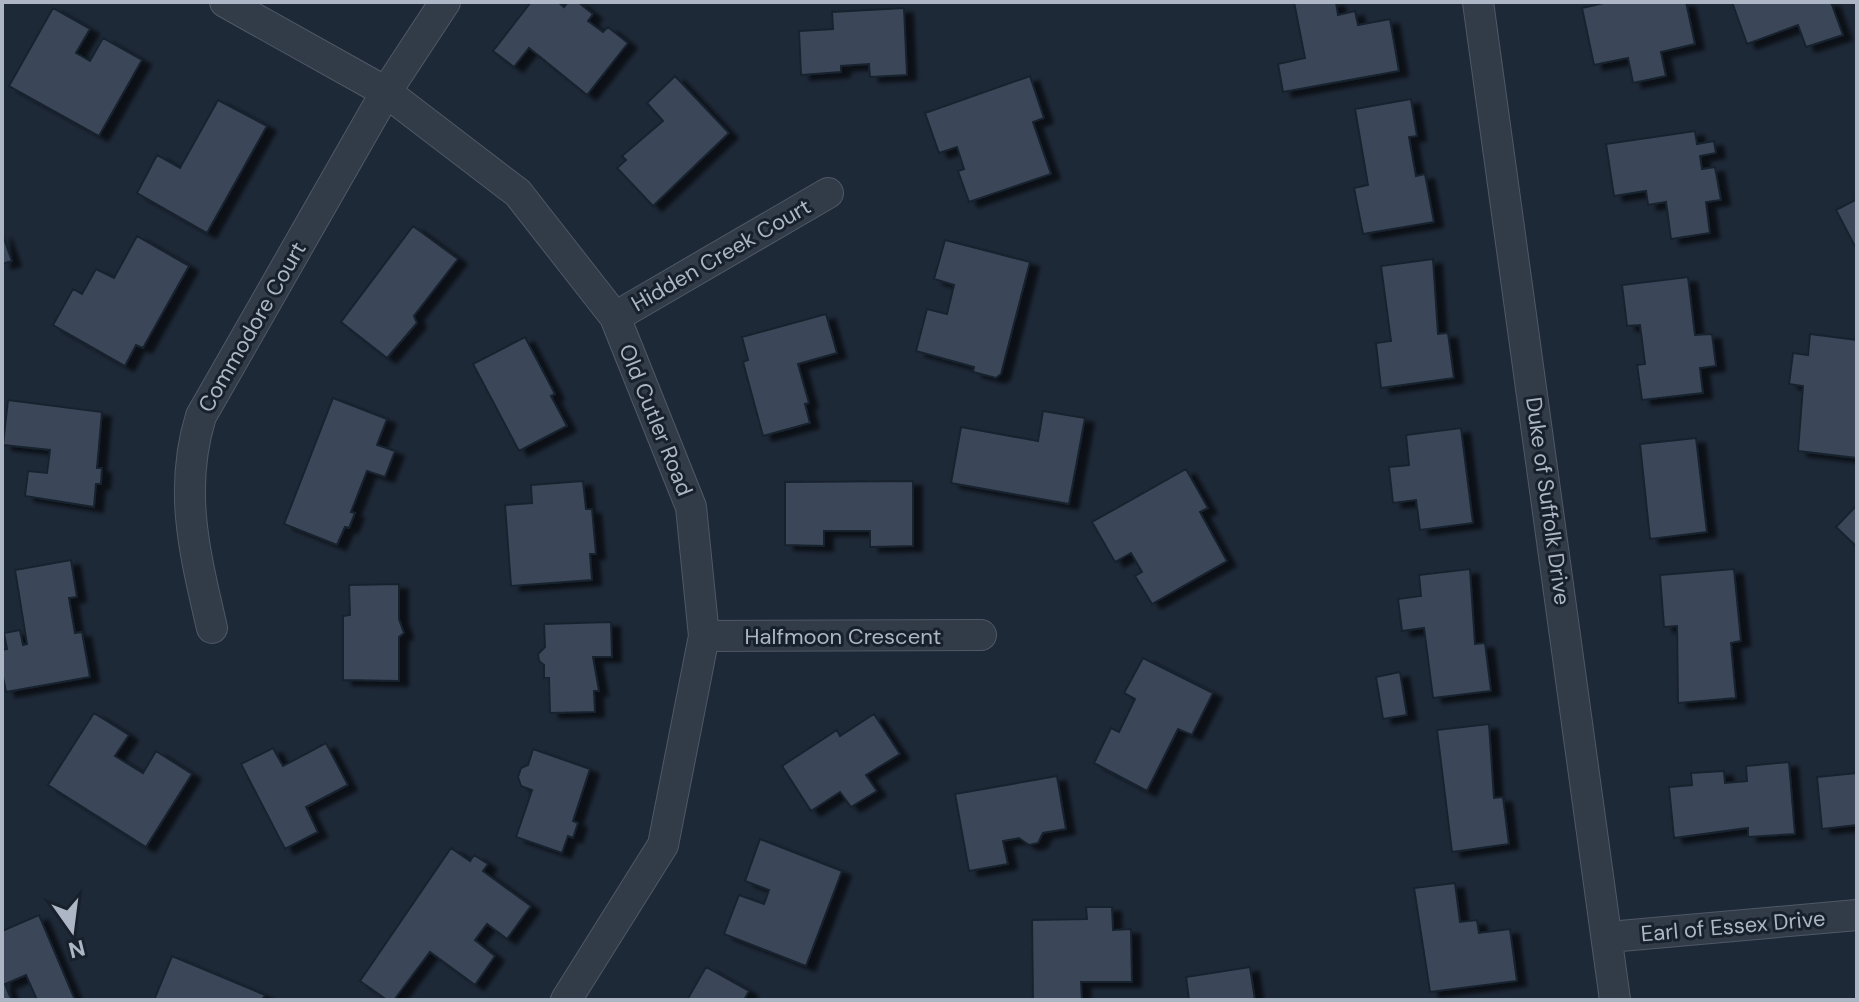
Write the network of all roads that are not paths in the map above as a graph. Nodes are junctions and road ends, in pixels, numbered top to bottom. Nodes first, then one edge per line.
1 (225, 2) edge
2 (445, 2) edge
3 (1478, 2) edge
4 (386, 92) junction
5 (828, 193) dead end
6 (615, 317) junction
7 (212, 628) dead end
8 (981, 635) dead end
9 (704, 636) junction
10 (1857, 915) edge
11 (1609, 937) junction
12 (566, 1000) edge
13 (1615, 1000) edge

1 - 4 street, Old Cutler Road
2 - 4 street, Commodore Court
3 - 11 street, Duke of Suffolk Drive
4 - 6 street, Old Cutler Road
4 - 7 street, Commodore Court
5 - 6 street, Hidden Creek Court
6 - 9 street, Old Cutler Road
8 - 9 street, Halfmoon Crescent
9 - 12 street, Old Cutler Road
10 - 11 street, Earl of Essex Drive
11 - 13 street, Duke of Suffolk Drive

